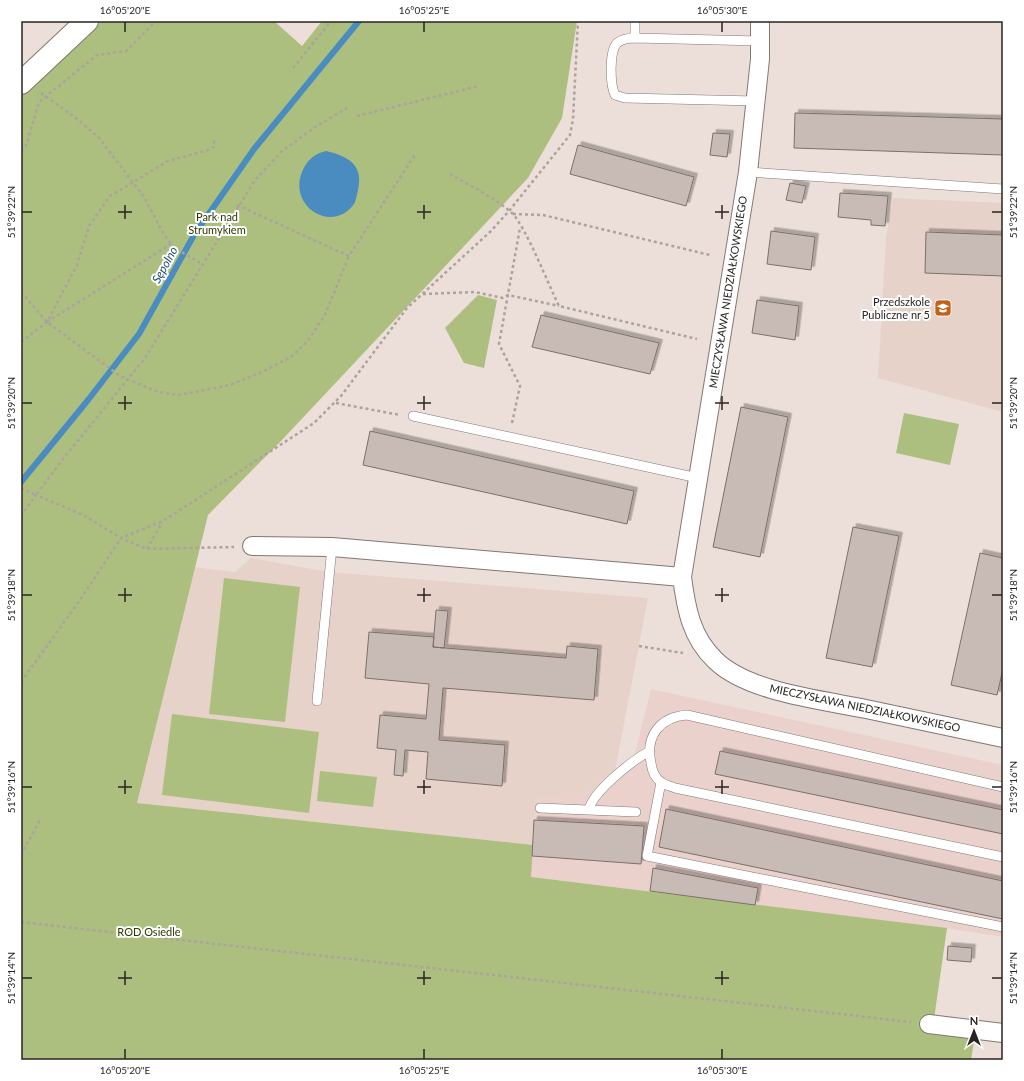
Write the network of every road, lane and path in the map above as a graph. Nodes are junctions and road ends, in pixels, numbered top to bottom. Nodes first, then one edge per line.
1 (87, 21) edge
2 (156, 21) edge
3 (331, 21) edge
4 (578, 21) edge
5 (635, 21) edge
6 (760, 21) edge
7 (635, 38) junction
8 (760, 41) junction
9 (293, 68) dead end
10 (28, 86) edge
11 (479, 86) dead end
12 (46, 96) junction
13 (756, 102) junction
14 (347, 108) dead end
15 (357, 116) dead end
16 (214, 138) dead end
17 (21, 151) edge
18 (416, 153) dead end
19 (748, 172) junction
20 (450, 174) dead end
21 (133, 181) junction
22 (1003, 189) edge
23 (237, 205) junction
24 (509, 211) junction
25 (513, 214) junction
26 (520, 226) junction
27 (171, 244) junction
28 (710, 255) dead end
29 (349, 256) junction
30 (202, 264) junction
31 (21, 292) edge
32 (422, 294) junction
33 (508, 295) junction
34 (558, 306) junction
35 (47, 322) junction
36 (697, 339) dead end
37 (21, 342) edge
38 (127, 380) junction
39 (335, 403) junction
40 (412, 416) joint
41 (509, 437) junction
42 (698, 478) junction
43 (22, 489) edge
44 (36, 495) junction
45 (21, 516) edge
46 (163, 521) junction
47 (121, 538) junction
48 (252, 546) joint
49 (332, 547) junction
50 (146, 549) junction
51 (682, 577) junction
52 (639, 646) dead end
53 (683, 653) dead end
54 (21, 682) edge
55 (317, 701) dead end
56 (1003, 738) edge
57 (648, 752) junction
58 (661, 782) junction
59 (1003, 787) edge
60 (540, 808) dead end
61 (589, 810) junction
62 (636, 812) dead end
63 (41, 818) dead end
64 (21, 854) edge
65 (1003, 858) edge
66 (21, 922) edge
67 (1003, 927) edge
68 (929, 1024) joint
69 (1003, 1033) edge

1 - 10 street
2 - 12 path
3 - 9 path
4 - 24 path
5 - 7 lane
6 - 8 street, MIECZYSŁAWA NIEDZIAŁKOWSKIEGO
7 - 8 lane
7 - 13 lane
8 - 13 street, MIECZYSŁAWA NIEDZIAŁKOWSKIEGO
10 - 12 path
11 - 15 path
12 - 17 path
12 - 21 path
13 - 19 street, MIECZYSŁAWA NIEDZIAŁKOWSKIEGO
14 - 23 path
16 - 21 path
18 - 29 path
19 - 22 lane
19 - 42 street, MIECZYSŁAWA NIEDZIAŁKOWSKIEGO
20 - 24 path
21 - 27 path
21 - 35 path
23 - 29 path
23 - 30 path
24 - 25 path
24 - 32 path
25 - 26 path
25 - 28 path
26 - 33 path
26 - 34 path
27 - 30 path
27 - 35 path
29 - 38 path
30 - 38 path
31 - 35 path
32 - 33 path
32 - 39 path
33 - 34 path
33 - 41 path
34 - 36 path
35 - 37 path
35 - 38 path
38 - 44 path
39 - 40 path
39 - 46 path
40 - 41 lane
41 - 42 lane
42 - 51 street, MIECZYSŁAWA NIEDZIAŁKOWSKIEGO
43 - 44 path
44 - 45 path
44 - 47 path
46 - 47 path
46 - 50 path
47 - 50 path
47 - 54 path
48 - 49 street
48 - 50 path
49 - 51 street
49 - 55 lane
51 - 56 street, MIECZYSŁAWA NIEDZIAŁKOWSKIEGO
52 - 53 path
57 - 58 lane
57 - 59 lane
57 - 61 lane
58 - 65 lane
58 - 67 lane
60 - 61 lane
61 - 62 lane
63 - 64 path
66 - 68 path
68 - 69 street

